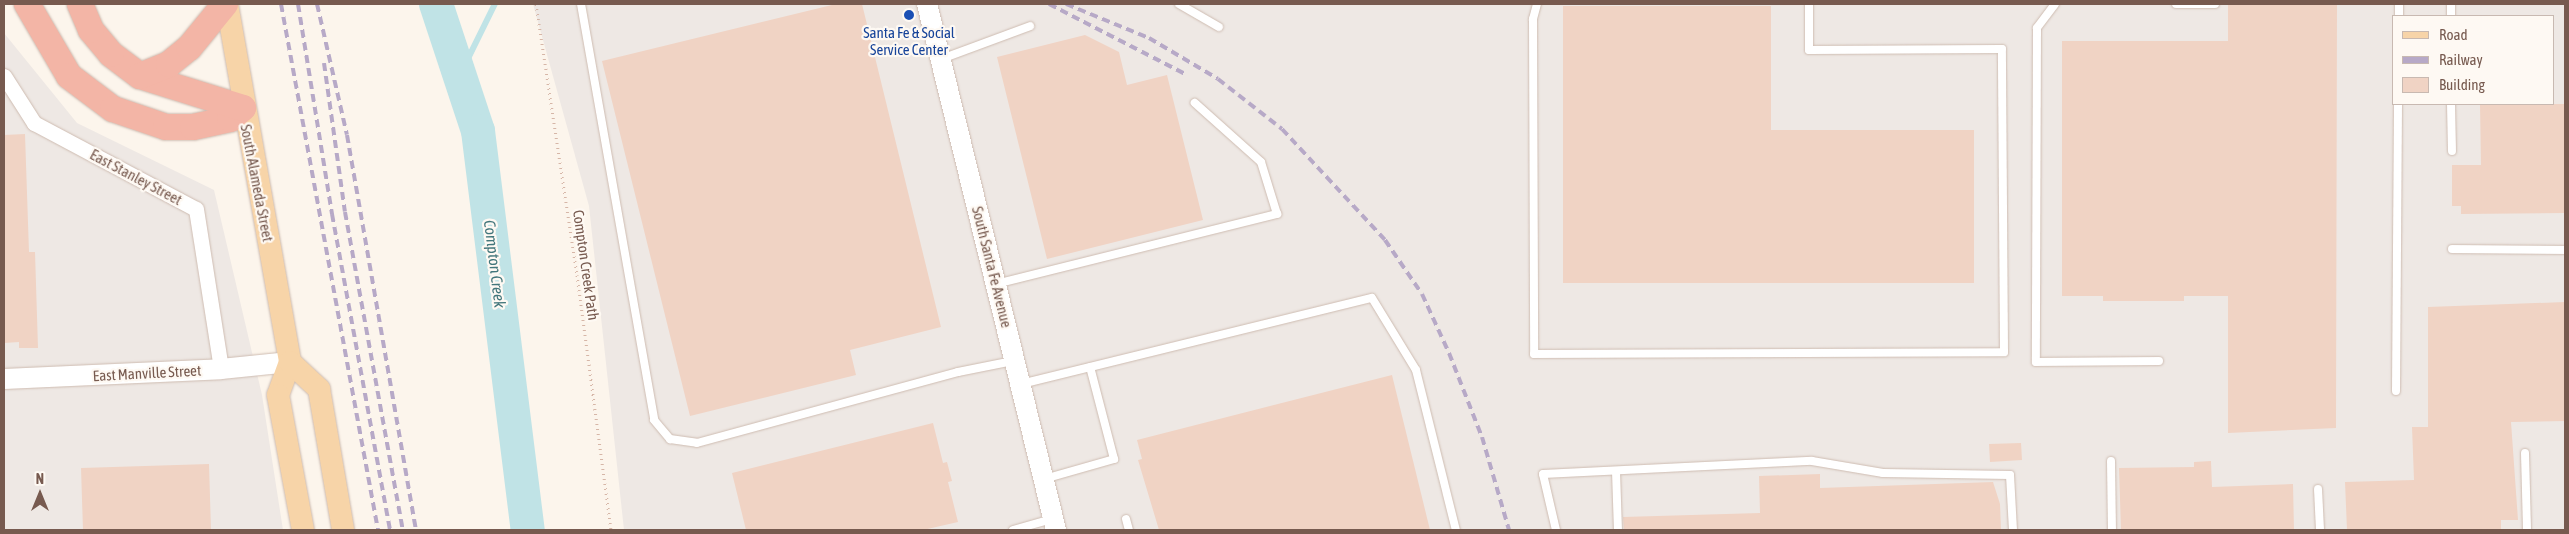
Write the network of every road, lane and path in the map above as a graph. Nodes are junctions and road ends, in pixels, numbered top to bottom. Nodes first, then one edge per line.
1 (28, 4) edge
2 (80, 4) edge
3 (226, 4) edge
4 (536, 4) edge
5 (581, 4) edge
6 (927, 4) edge
7 (1179, 4) edge
8 (1537, 4) edge
9 (1809, 4) edge
10 (2055, 4) edge
11 (2176, 4) edge
12 (2215, 4) edge
13 (1030, 26) dead end
14 (1219, 27) dead end
15 (941, 59) junction
16 (4, 76) edge
17 (140, 76) junction
18 (1195, 103) dead end
19 (2398, 105) edge
20 (2451, 105) edge
21 (243, 108) junction
22 (2452, 150) dead end
23 (2452, 249) dead end
24 (2565, 250) edge
25 (996, 284) junction
26 (1015, 361) junction
27 (2159, 361) dead end
28 (290, 362) junction
29 (1090, 366) junction
30 (221, 369) junction
31 (4, 379) edge
32 (1020, 384) junction
33 (2396, 391) dead end
34 (2525, 453) dead end
35 (2111, 461) dead end
36 (1616, 471) junction
37 (1044, 479) junction
38 (2318, 489) dead end
39 (1126, 519) dead end
40 (1055, 524) edge
41 (303, 530) edge
42 (342, 530) edge
43 (610, 530) edge
44 (1013, 530) edge
45 (1129, 530) edge
46 (1456, 530) edge
47 (1556, 530) edge
48 (1618, 530) edge
49 (2013, 530) edge
50 (2112, 530) edge
51 (2320, 530) edge
52 (2527, 530) edge

1 - 21 highway
2 - 17 highway
3 - 17 highway
3 - 21 main road, South Alameda Street
4 - 43 path, Compton Creek Path
5 - 26 lane
6 - 15 main road, South Santa Fe Avenue
7 - 14 lane
8 - 9 lane
10 - 27 lane
11 - 12 lane
13 - 15 lane
15 - 25 main road, South Santa Fe Avenue
16 - 30 street, East Stanley Street
17 - 21 highway
18 - 25 lane
19 - 33 lane
20 - 22 lane
21 - 28 main road, South Alameda Street
23 - 24 lane
25 - 26 main road, South Santa Fe Avenue
26 - 32 main road, South Santa Fe Avenue
28 - 30 main road, East Manville Street
28 - 41 main road
28 - 42 main road
29 - 32 lane
29 - 37 lane
29 - 46 lane
30 - 31 main road, East Manville Street
32 - 37 main road, South Santa Fe Avenue
34 - 52 lane
35 - 50 lane
36 - 47 lane
36 - 48 lane
36 - 49 lane
37 - 40 main road, South Santa Fe Avenue
38 - 51 lane
39 - 45 lane
40 - 44 lane

